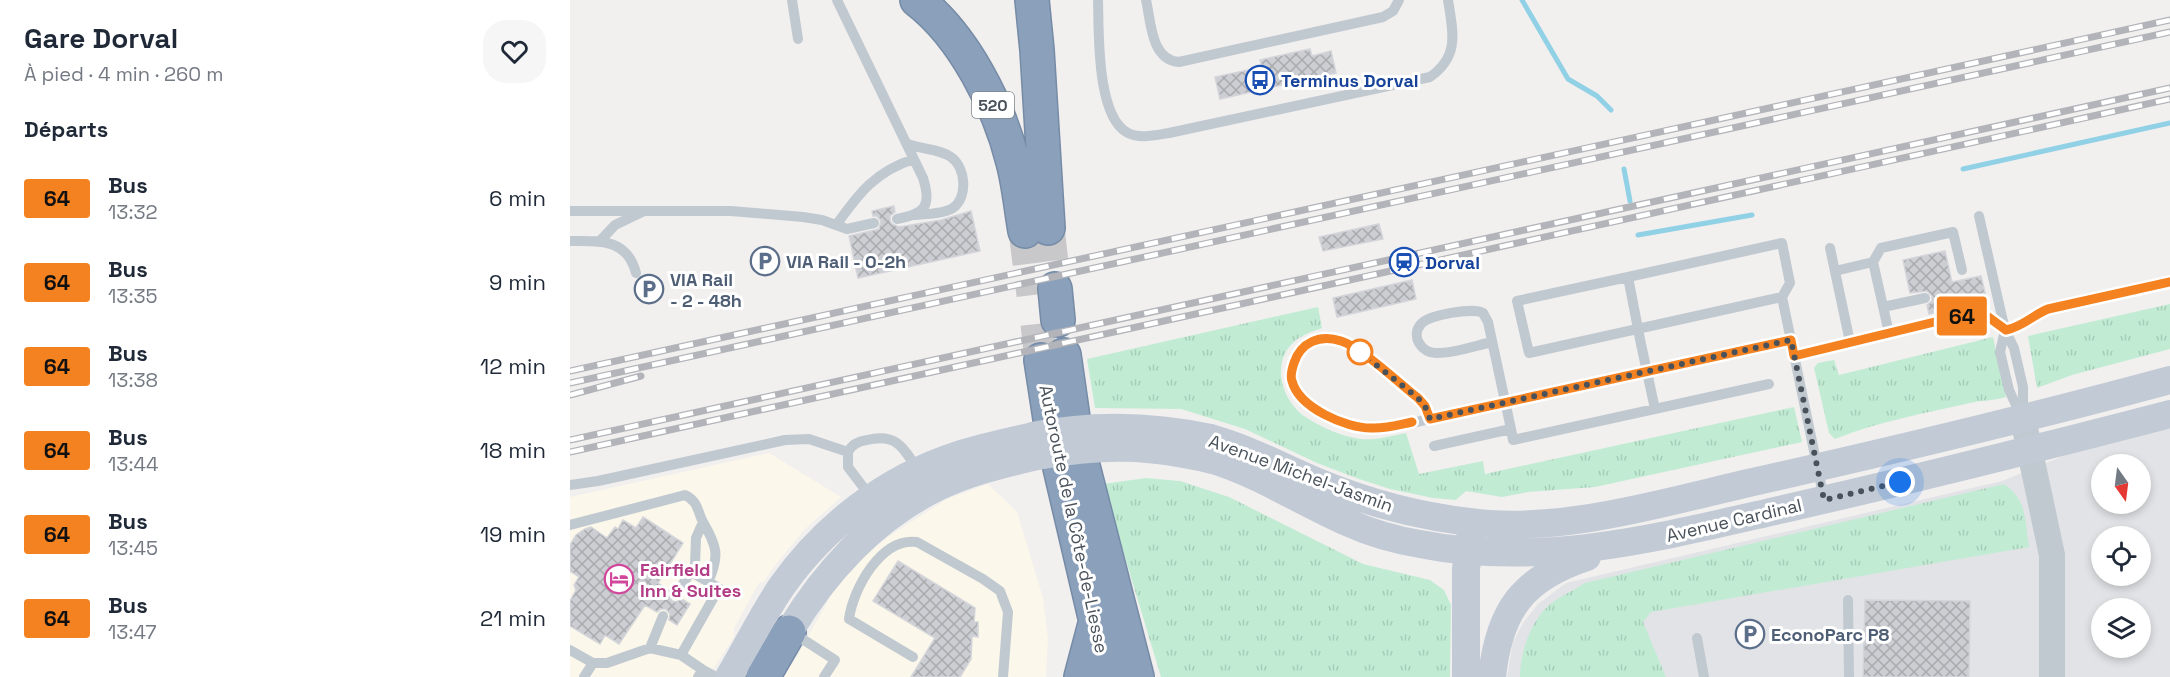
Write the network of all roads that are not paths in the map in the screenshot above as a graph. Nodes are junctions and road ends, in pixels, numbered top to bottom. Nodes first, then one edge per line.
1 (792, 0) edge
2 (837, 0) edge
3 (917, 0) edge
4 (1032, 0) edge
5 (1098, 0) edge
6 (1146, 0) edge
7 (1399, 0) edge
8 (1448, 0) edge
9 (798, 39) dead end
10 (906, 143) junction
11 (914, 159) junction
12 (570, 211) edge
13 (645, 211) junction
14 (911, 216) junction
15 (1979, 216) dead end
16 (897, 219) dead end
17 (837, 224) junction
18 (874, 224) dead end
19 (570, 242) edge
20 (599, 242) junction
21 (1830, 248) dead end
22 (1873, 262) junction
23 (1962, 270) dead end
24 (1835, 271) junction
25 (636, 273) dead end
26 (1628, 277) junction
27 (2170, 282) edge
28 (1782, 297) junction
29 (1925, 298) dead end
30 (1883, 307) junction
31 (1638, 329) junction
32 (2006, 330) junction
33 (1889, 333) junction
34 (1791, 340) junction
35 (1492, 342) junction
36 (1850, 342) junction
37 (1794, 356) junction
38 (1647, 371) junction
39 (2170, 380) edge
40 (1769, 384) dead end
41 (1505, 402) junction
42 (1655, 410) junction
43 (2170, 414) edge
44 (1430, 419) junction
45 (2023, 419) junction
46 (1511, 429) junction
47 (1035, 446) junction
48 (1434, 446) dead end
49 (2030, 450) junction
50 (848, 452) junction
51 (1818, 468) junction
52 (919, 471) junction
53 (570, 485) edge
54 (871, 497) junction
55 (1824, 500) junction
56 (703, 522) junction
57 (570, 525) edge
58 (1479, 537) junction
59 (1629, 543) junction
60 (691, 572) junction
61 (708, 582) junction
62 (676, 595) dead end
63 (1848, 600) dead end
64 (663, 616) dead end
65 (1095, 622) junction
66 (777, 624) junction
67 (1697, 638) dead end
68 (650, 648) junction
69 (570, 650) edge
70 (681, 655) junction
71 (913, 657) dead end
72 (593, 663) junction
73 (710, 675) edge
74 (584, 677) edge
75 (716, 677) edge
76 (763, 677) edge
77 (824, 677) edge
78 (1003, 677) edge
79 (1081, 677) edge
80 (1109, 677) edge
81 (1137, 677) edge
82 (1466, 677) edge
83 (1485, 677) edge
84 (1492, 677) edge
85 (1704, 677) edge
86 (1849, 677) edge
87 (2052, 677) edge

1 - 9 lane
2 - 10 lane
3 - 4 highway, 520
5 - 8 lane
6 - 7 lane
10 - 11 lane
10 - 14 lane
11 - 14 lane
11 - 17 lane
12 - 13 lane
13 - 17 lane
13 - 20 lane
14 - 16 lane
15 - 32 lane
17 - 18 lane
19 - 20 lane
20 - 25 lane
21 - 24 lane
22 - 23 lane
22 - 24 lane
22 - 30 lane
24 - 36 lane
26 - 28 lane
26 - 31 lane
26 - 31 lane
27 - 32 lane
28 - 31 lane
28 - 34 lane
29 - 30 lane
30 - 33 lane
31 - 38 lane
32 - 33 lane
32 - 45 lane
33 - 36 lane
34 - 37 lane
34 - 38 lane
35 - 35 lane
35 - 41 lane
36 - 37 lane
37 - 51 lane
38 - 41 lane
38 - 42 lane
39 - 45 main road, Avenue Cardinal
40 - 42 lane
41 - 44 lane
41 - 46 lane
42 - 46 lane
43 - 49 main road, Avenue Cardinal
44 - 44 lane
45 - 49 street
45 - 51 main road, Avenue Cardinal
46 - 48 lane
47 - 52 main road, Avenue Michel-Jasmin
47 - 58 main road, Avenue Michel-Jasmin, bridge
47 - 66 main road, Avenue Michel-Jasmin
49 - 55 main road, Avenue Cardinal
49 - 87 street
50 - 52 lane
50 - 53 lane
50 - 54 lane
51 - 55 lane
51 - 58 main road, Avenue Cardinal
52 - 54 main road, Avenue Michel-Jasmin
54 - 66 main road, Avenue Michel-Jasmin
55 - 59 main road, Avenue Cardinal
56 - 57 lane
56 - 60 lane
56 - 61 lane
58 - 59 main road, Avenue Cardinal
58 - 82 main road
58 - 83 main road
59 - 84 main road
60 - 61 lane
60 - 62 lane
61 - 70 lane
63 - 86 lane
64 - 68 lane
65 - 79 highway
65 - 80 highway, Autoroute de la Côte-de-Liesse
65 - 81 highway, Autoroute de la Côte-de-Liesse
66 - 73 main road, Avenue Michel-Jasmin
66 - 76 highway
66 - 77 lane
67 - 85 lane
68 - 70 lane
68 - 72 lane
69 - 72 lane
70 - 73 lane
71 - 78 lane
72 - 74 lane
73 - 75 lane

